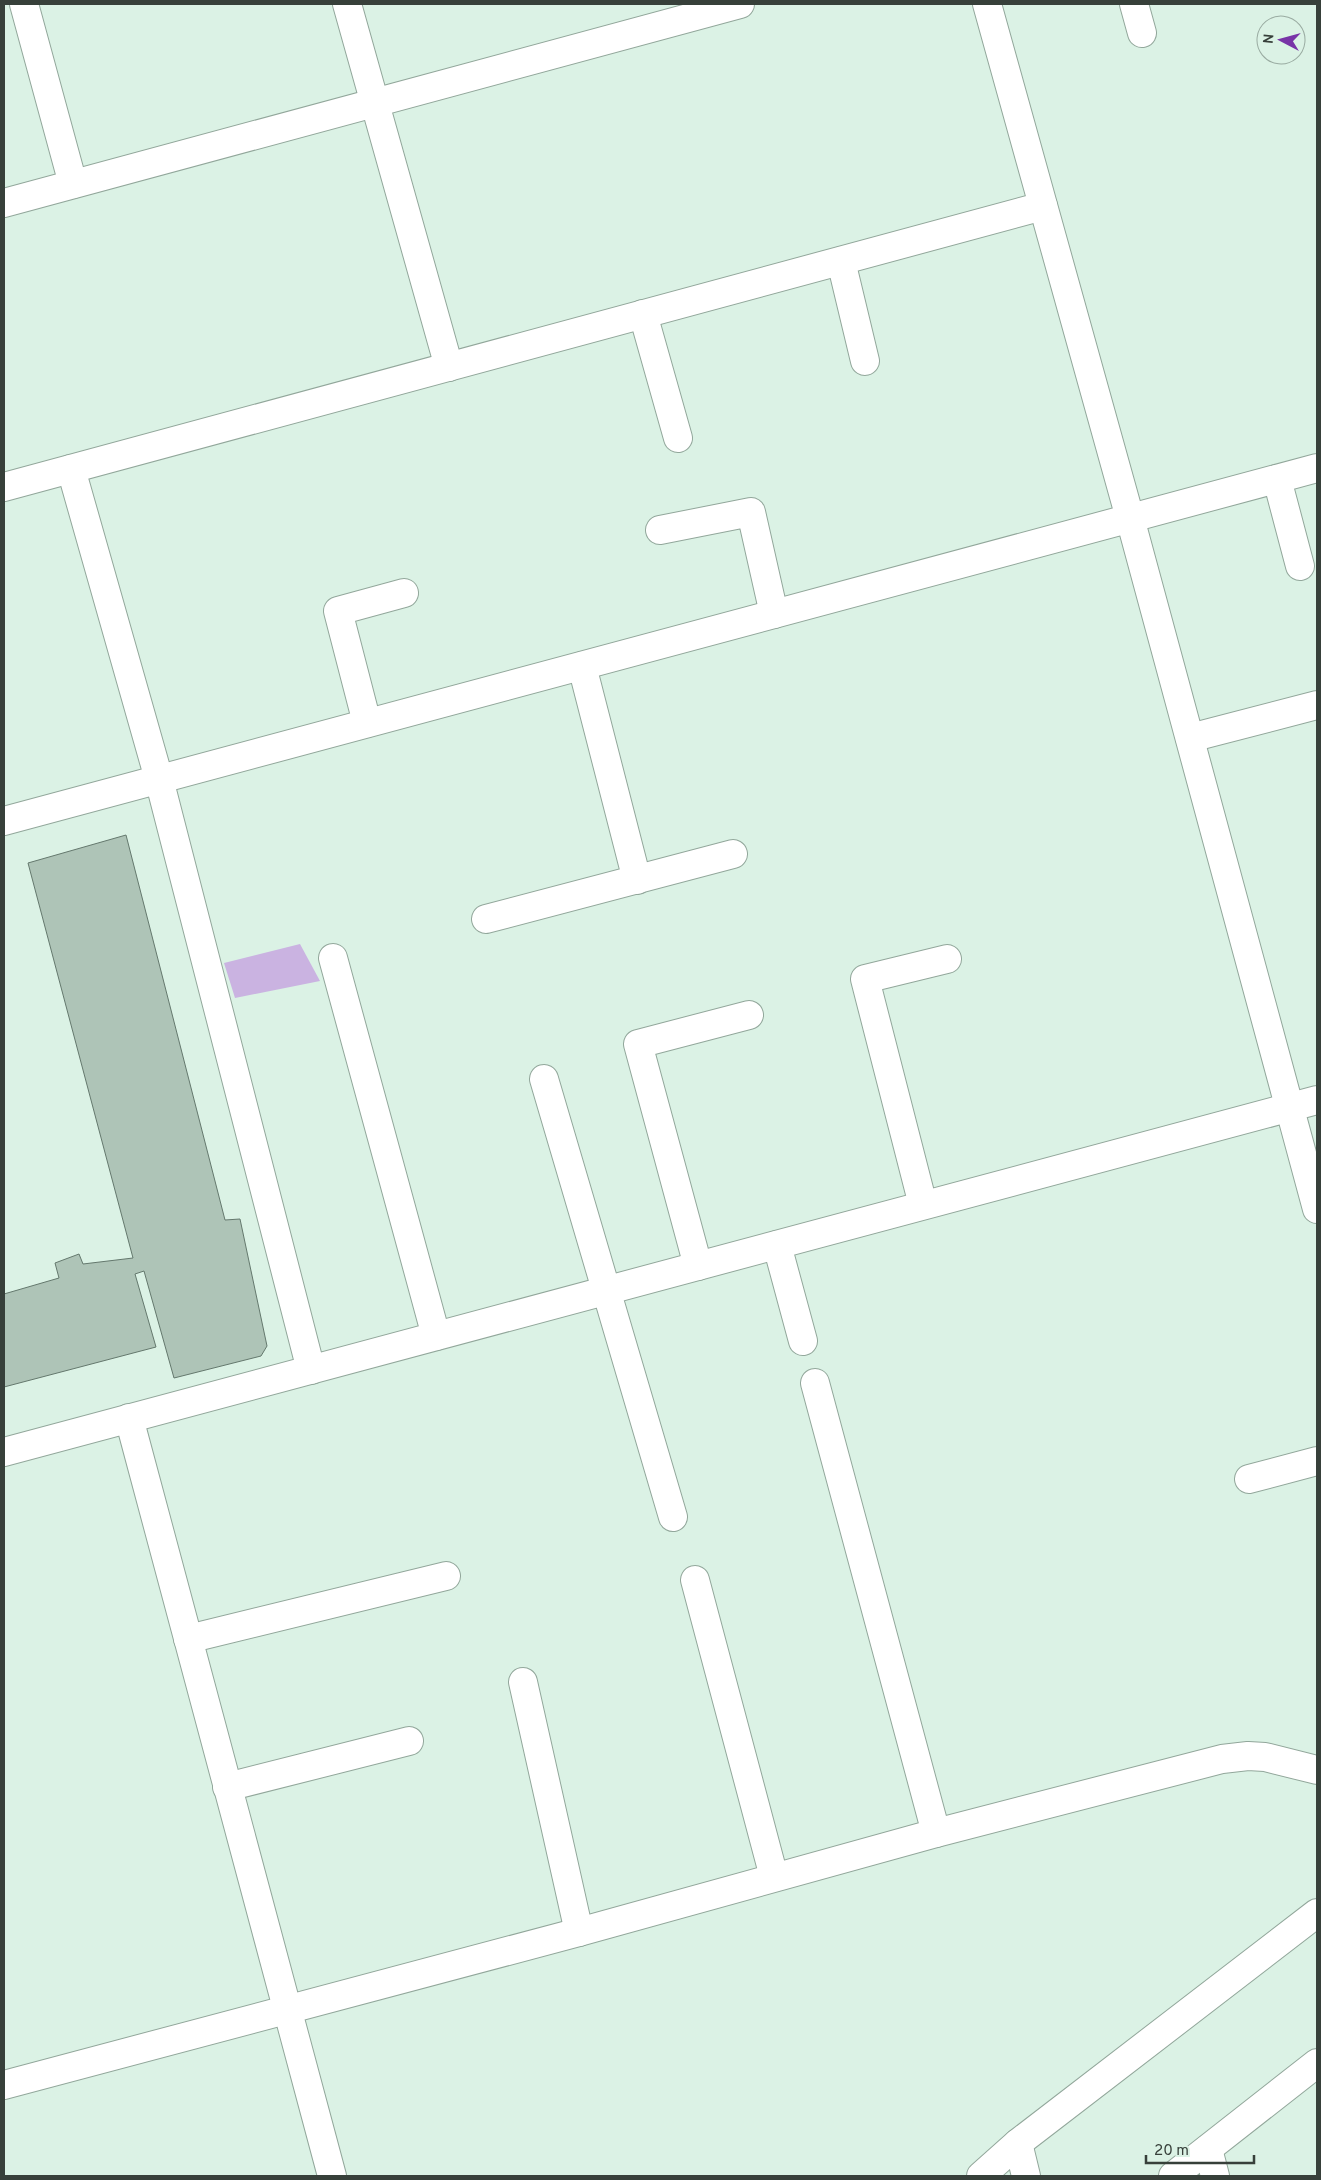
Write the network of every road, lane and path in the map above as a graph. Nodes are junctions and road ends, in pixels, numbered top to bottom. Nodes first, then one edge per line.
1 (24, 4) edge
2 (347, 4) edge
3 (740, 4) edge
4 (987, 4) edge
5 (1134, 4) edge
6 (671, 13) edge
7 (1142, 33) dead end
8 (374, 103) junction
9 (73, 184) junction
10 (4, 203) edge
11 (1043, 206) junction
12 (841, 261) junction
13 (643, 314) junction
14 (865, 361) dead end
15 (448, 367) junction
16 (678, 438) dead end
17 (1317, 468) edge
18 (71, 469) junction
19 (1277, 479) junction
20 (4, 487) edge
21 (1130, 518) junction
22 (660, 530) dead end
23 (1300, 566) dead end
24 (404, 593) dead end
25 (774, 614) junction
26 (582, 666) junction
27 (1317, 705) edge
28 (367, 723) junction
29 (1190, 738) junction
30 (159, 779) junction
31 (4, 821) edge
32 (733, 854) dead end
33 (637, 880) junction
34 (486, 919) dead end
35 (332, 958) dead end
36 (947, 959) dead end
37 (749, 1015) dead end
38 (544, 1078) dead end
39 (1317, 1100) edge
40 (1290, 1107) junction
41 (924, 1205) junction
42 (1317, 1209) edge
43 (777, 1245) junction
44 (698, 1266) junction
45 (605, 1291) junction
46 (436, 1336) junction
47 (803, 1341) dead end
48 (311, 1370) junction
49 (815, 1382) dead end
50 (129, 1418) junction
51 (4, 1452) edge
52 (1317, 1461) edge
53 (1249, 1479) dead end
54 (673, 1517) dead end
55 (446, 1576) dead end
56 (695, 1580) dead end
57 (188, 1639) junction
58 (523, 1682) dead end
59 (409, 1741) dead end
60 (1317, 1770) edge
61 (227, 1787) junction
62 (936, 1833) junction
63 (774, 1876) junction
64 (1317, 1913) edge
65 (579, 1932) junction
66 (287, 2009) junction
67 (1317, 2063) edge
68 (4, 2085) edge
69 (1018, 2144) junction
70 (1208, 2149) junction
71 (332, 2176) edge
72 (980, 2176) edge
73 (1026, 2176) edge
74 (1173, 2176) edge
75 (1214, 2176) edge

1 - 9 street
2 - 8 street
3 - 6 street
4 - 11 street
5 - 7 street
6 - 8 street
8 - 9 street
8 - 15 street
9 - 10 street
11 - 12 street
11 - 21 street
12 - 13 street
12 - 14 street
13 - 15 street
13 - 16 street
15 - 18 street
17 - 19 street
18 - 20 street
18 - 30 street
19 - 21 street
19 - 23 street
21 - 25 street
21 - 29 street
22 - 25 street
24 - 28 street
25 - 26 street
26 - 28 street
26 - 33 street
27 - 29 street
28 - 30 street
29 - 40 street
30 - 31 street
30 - 48 street
32 - 33 street
33 - 34 street
35 - 46 street
36 - 41 street
37 - 44 street
38 - 45 street
39 - 40 street
40 - 41 street
40 - 42 street
41 - 43 street
43 - 44 street
43 - 47 street
44 - 45 street
45 - 46 street
45 - 54 street
46 - 48 street
48 - 50 street
49 - 62 street
50 - 51 street
50 - 57 street
52 - 53 street
55 - 57 street
56 - 63 street
57 - 61 street
58 - 65 street
59 - 61 street
60 - 62 street
61 - 66 street
62 - 63 street
63 - 65 street
64 - 69 street
65 - 66 street
66 - 68 street
66 - 71 street
67 - 70 street
69 - 72 street
69 - 73 street
70 - 74 street
70 - 75 street

